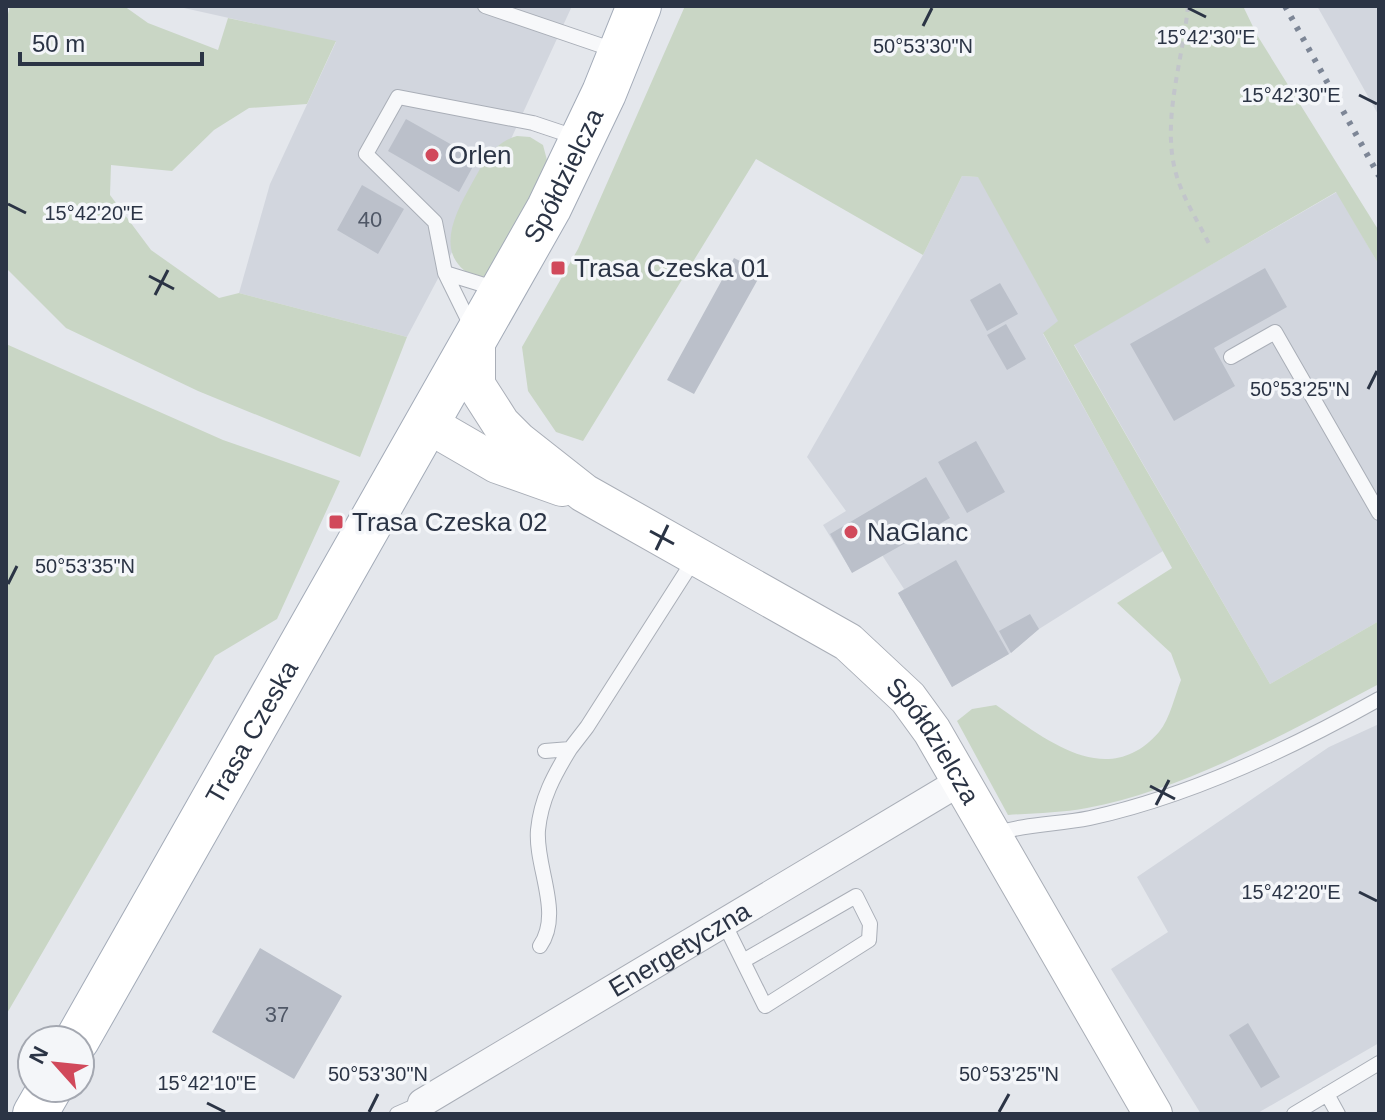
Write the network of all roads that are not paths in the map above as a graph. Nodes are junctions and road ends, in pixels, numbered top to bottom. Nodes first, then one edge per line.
1 (485, 6) edge
2 (639, 6) edge
3 (535, 13) edge
4 (621, 52) junction
5 (583, 140) junction
6 (445, 273) junction
7 (504, 290) junction
8 (476, 338) junction
9 (1231, 357) dead end
10 (428, 424) junction
11 (518, 441) junction
12 (584, 493) junction
13 (1379, 513) edge
14 (697, 554) junction
15 (1379, 699) edge
16 (570, 749) junction
17 (545, 751) dead end
18 (961, 781) junction
19 (992, 835) junction
20 (724, 923) junction
21 (540, 946) dead end
22 (743, 961) junction
23 (86, 1024) edge
24 (1379, 1063) edge
25 (1327, 1094) junction
26 (410, 1108) edge
27 (1153, 1114) edge
28 (1294, 1114) edge
29 (1338, 1114) edge

1 - 3 lane
2 - 4 main road, Spółdzielcza
3 - 4 lane
4 - 5 main road, Spółdzielcza
5 - 6 lane
5 - 7 main road, Spółdzielcza
6 - 7 lane
6 - 8 lane
7 - 8 main road, Spółdzielcza
8 - 10 main road, Spółdzielcza
8 - 11 street, Spółdzielcza
9 - 13 lane
10 - 11 street, Spółdzielcza
10 - 12 street, Spółdzielcza
10 - 23 main road, Trasa Czeska
11 - 12 street, Spółdzielcza
12 - 14 street, Spółdzielcza
14 - 16 lane
14 - 18 street, Spółdzielcza
15 - 19 lane
16 - 17 lane
16 - 21 lane
18 - 19 street, Spółdzielcza
18 - 20 street, Energetyczna
19 - 27 street, Spółdzielcza
20 - 22 lane
20 - 26 street, Energetyczna
22 - 22 lane
24 - 25 lane
25 - 28 lane
25 - 29 lane

